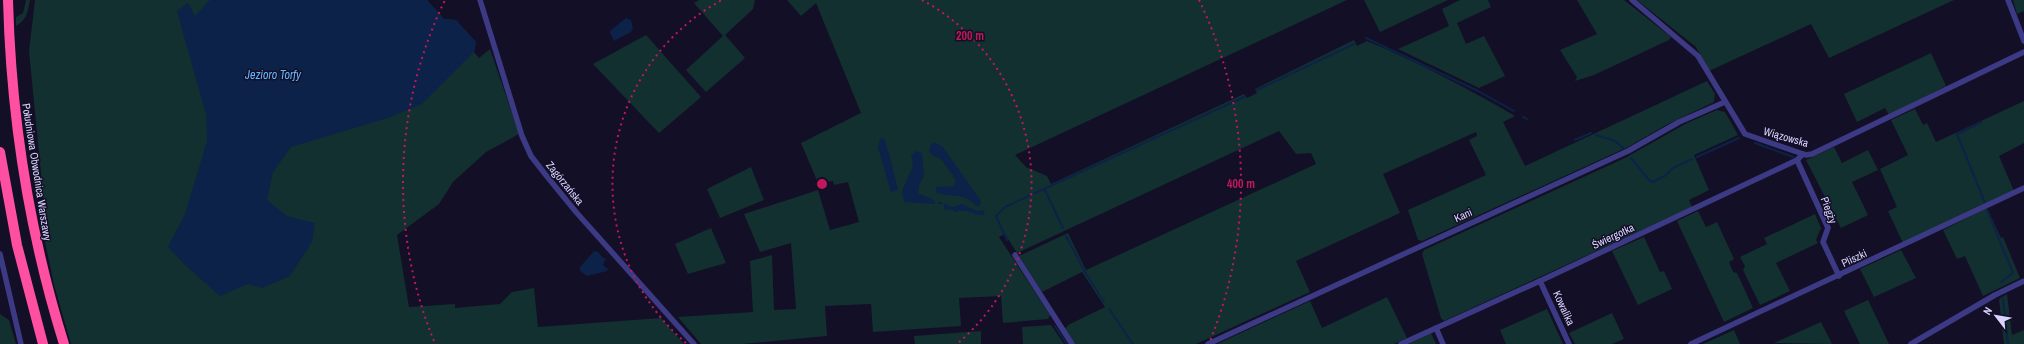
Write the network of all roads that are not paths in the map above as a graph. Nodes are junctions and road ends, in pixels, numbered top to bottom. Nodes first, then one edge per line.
1 (8, 0) edge
2 (480, 0) edge
3 (1632, 0) edge
4 (2008, 0) edge
5 (2024, 41) edge
6 (2024, 52) edge
7 (1725, 102) junction
8 (0, 152) edge
9 (1803, 154) junction
10 (1797, 160) junction
11 (2024, 188) edge
12 (0, 254) edge
13 (1015, 255) dead end
14 (1839, 276) junction
15 (1540, 281) junction
16 (2024, 281) edge
17 (1436, 328) junction
18 (21, 344) edge
19 (43, 344) edge
20 (64, 344) edge
21 (694, 344) edge
22 (1072, 344) edge
23 (1208, 344) edge
24 (1400, 344) edge
25 (1443, 344) edge
26 (1569, 344) edge
27 (1691, 344) edge
28 (1911, 344) edge

1 - 20 highway, Południowa Obwodnica Warszawy
2 - 21 street, Zagórzańska
3 - 7 street, Wiązowska
4 - 5 street
6 - 9 street, Wiązowska
7 - 9 street, Wiązowska
7 - 23 street, Kani
8 - 19 highway
9 - 10 street
10 - 14 street, Piegży
10 - 15 street, Świergotka
11 - 14 street, Pliszki
12 - 18 street
13 - 22 street
14 - 27 street, Pliszki
15 - 17 street, Świergotka
15 - 26 street, Kowalika
16 - 28 street
17 - 24 street, Świergotka
17 - 25 street

